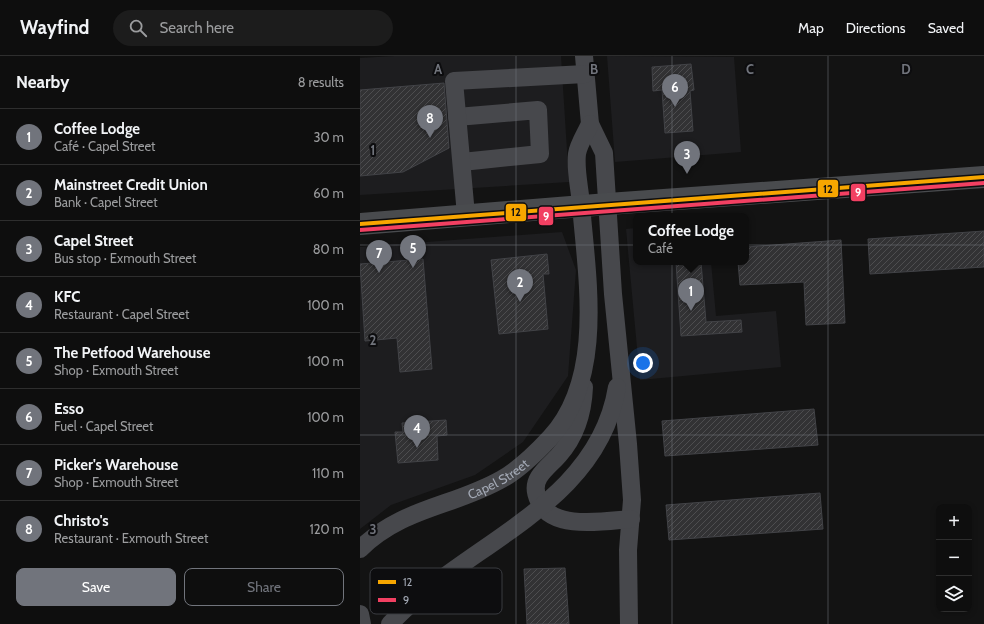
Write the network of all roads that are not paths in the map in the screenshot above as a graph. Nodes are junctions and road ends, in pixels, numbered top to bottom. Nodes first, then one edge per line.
1 (584, 56) edge
2 (586, 74) junction
3 (457, 117) junction
4 (590, 124) junction
5 (462, 162) junction
6 (984, 177) edge
7 (608, 204) junction
8 (581, 206) junction
9 (466, 215) junction
10 (360, 224) edge
11 (585, 356) junction
12 (620, 368) junction
13 (542, 507) junction
14 (631, 519) junction
15 (360, 549) edge
16 (458, 568) edge
17 (360, 614) edge
18 (401, 614) edge
19 (362, 624) edge
20 (390, 624) edge
21 (629, 624) edge

1 - 2 street, Capel Street
2 - 3 street
2 - 4 street, Capel Street
3 - 5 street
3 - 5 street
4 - 7 street, Capel Street
4 - 8 street, Capel Street
5 - 9 street
6 - 7 main road
7 - 8 main road
7 - 12 street, Capel Street
8 - 9 main road
8 - 11 street, Capel Street
9 - 10 main road
11 - 13 street, Capel Street
11 - 15 street, Capel Street
12 - 13 street, Capel Street
12 - 14 street, Capel Street
13 - 14 street
13 - 16 street, Capel Street
14 - 21 street, Capel Street
17 - 19 street
18 - 20 street, Capel Street

